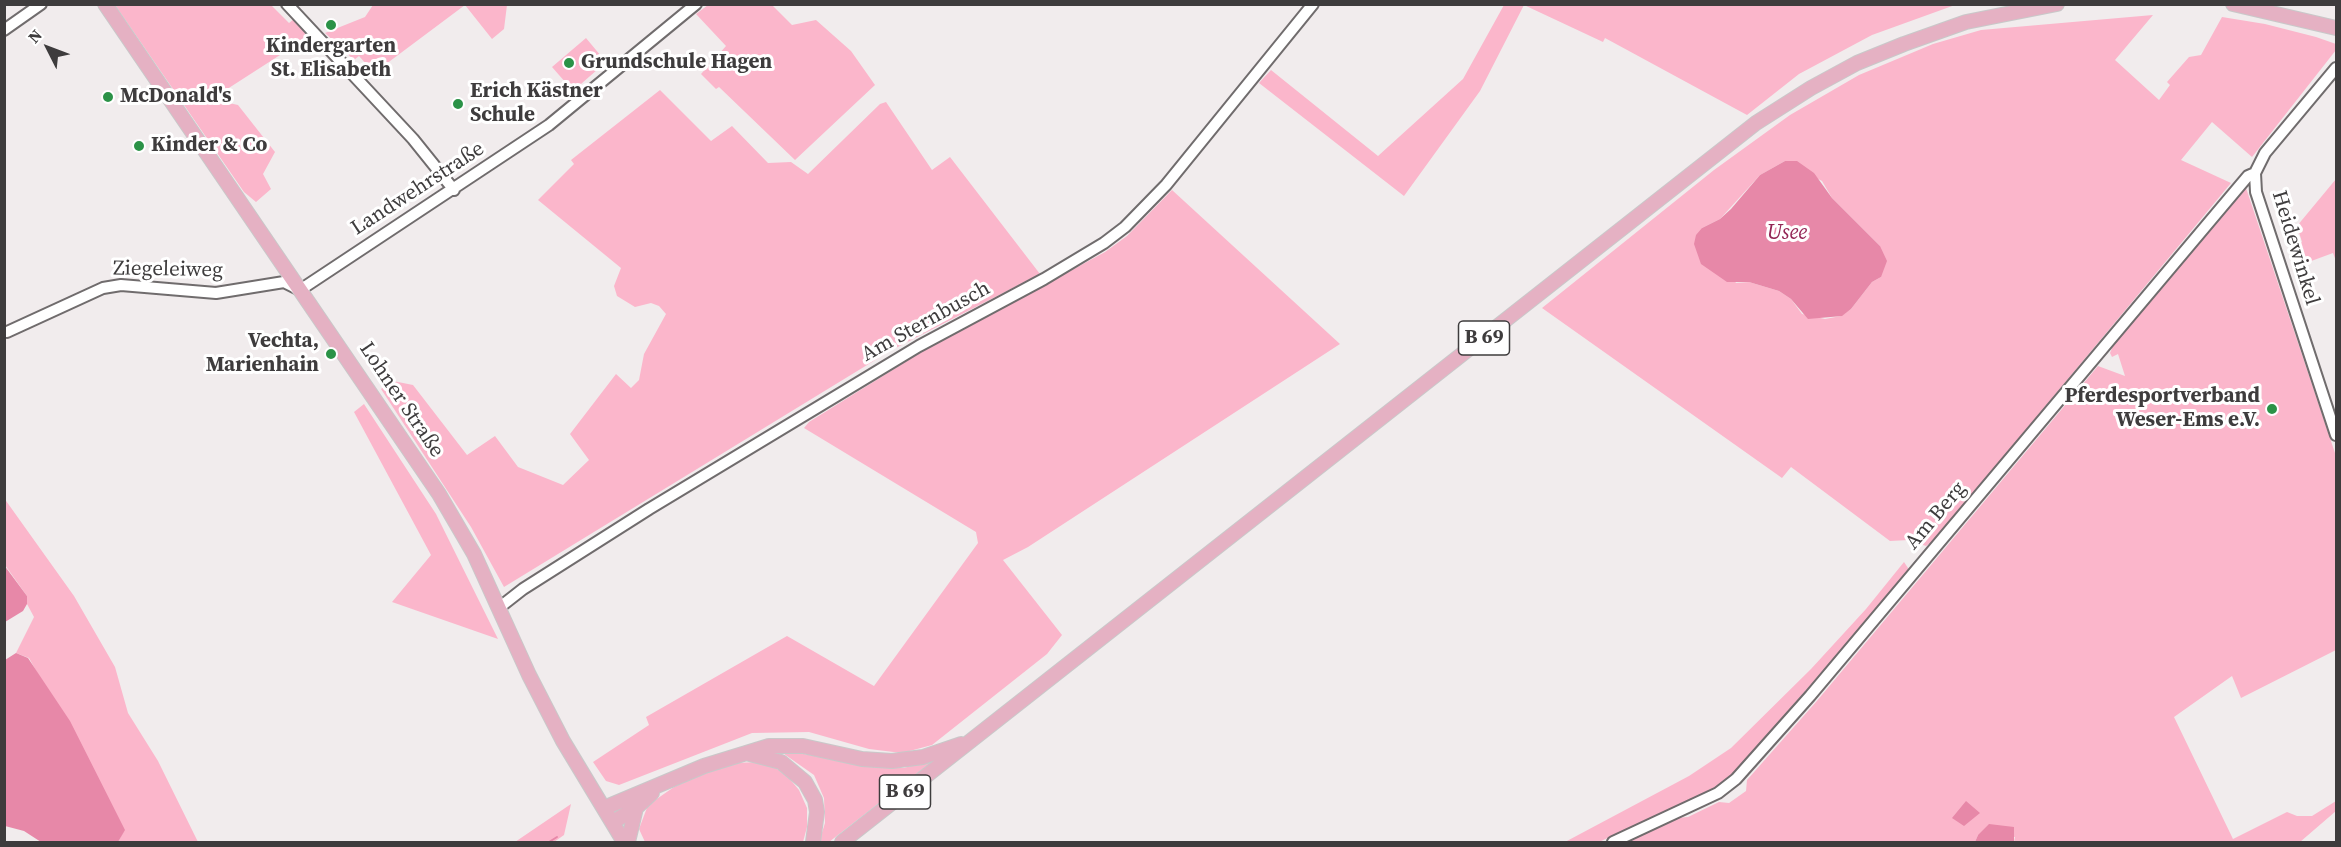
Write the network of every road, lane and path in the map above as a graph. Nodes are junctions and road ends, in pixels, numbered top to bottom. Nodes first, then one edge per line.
1 (41, 4) edge
2 (105, 4) edge
3 (286, 4) edge
4 (696, 4) edge
5 (1313, 4) edge
6 (2057, 4) edge
7 (2233, 4) edge
8 (2337, 28) edge
9 (4, 30) edge
10 (2337, 68) edge
11 (2255, 173) junction
12 (454, 190) junction
13 (300, 290) junction
14 (7, 332) dead end
15 (2334, 420) edge
16 (2337, 435) edge
17 (500, 608) junction
18 (969, 742) junction
19 (744, 753) junction
20 (657, 787) junction
21 (604, 808) junction
22 (636, 808) junction
23 (613, 822) junction
24 (626, 843) edge
25 (813, 843) edge
26 (842, 843) edge
27 (1613, 843) edge

1 - 9 street
2 - 13 main road, Lohner Straße
3 - 12 street
4 - 12 street, Landwehrstraße
5 - 17 street, Am Sternbusch
6 - 18 main road, B 69
7 - 8 main road
10 - 11 street, Heidewinkel
11 - 15 street, Heidewinkel
11 - 27 street, Am Berg
12 - 13 street, Landwehrstraße
13 - 14 street, Ziegeleiweg
13 - 17 main road, Lohner Straße
15 - 16 street, Heidewinkel
17 - 21 main road, Lohner Straße
18 - 19 main road
18 - 26 main road, B 69
19 - 20 main road
19 - 25 main road
20 - 21 main road
20 - 22 main road
21 - 23 main road, Lohner Straße
22 - 23 main road
22 - 24 main road
23 - 24 main road, Lohner Straße

